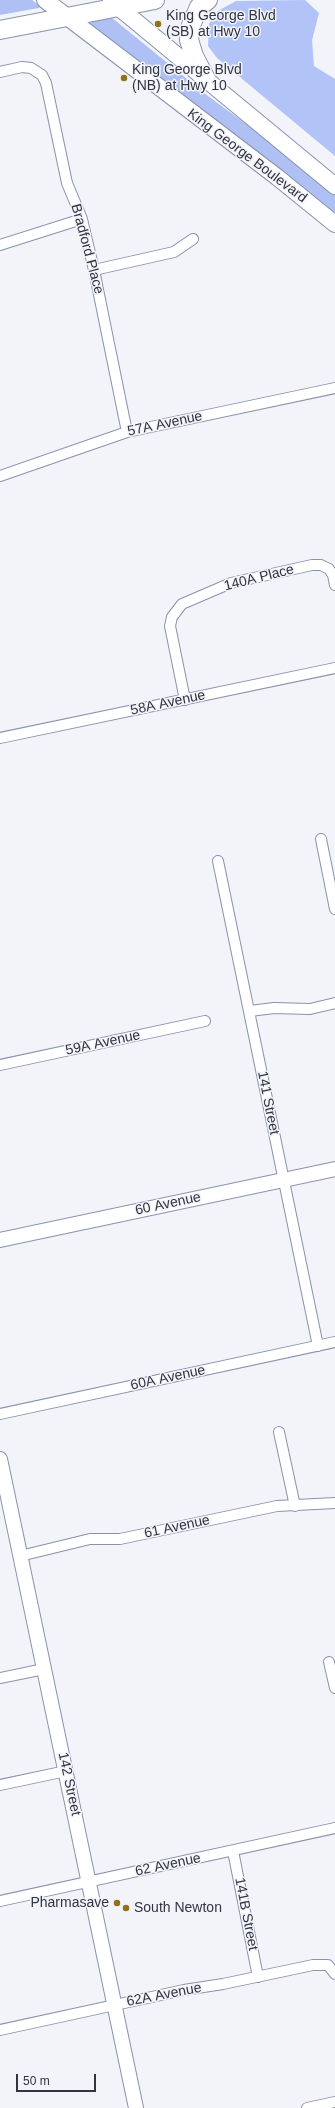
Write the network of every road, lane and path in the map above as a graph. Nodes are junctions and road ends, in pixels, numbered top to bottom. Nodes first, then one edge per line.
1 (45, 0) edge
2 (155, 0) edge
3 (208, 0) edge
4 (114, 3) edge
5 (66, 18) junction
6 (0, 30) edge
7 (0, 72) edge
8 (207, 81) junction
9 (335, 186) edge
10 (82, 219) junction
11 (335, 224) edge
12 (193, 239) dead end
13 (0, 245) edge
14 (94, 270) junction
15 (335, 388) edge
16 (127, 432) junction
17 (0, 476) edge
18 (335, 585) edge
19 (335, 668) edge
20 (185, 700) junction
21 (0, 738) edge
22 (321, 839) dead end
23 (218, 861) dead end
24 (335, 909) edge
25 (335, 1004) edge
26 (250, 1011) junction
27 (205, 1021) dead end
28 (0, 1065) edge
29 (335, 1169) edge
30 (284, 1180) junction
31 (0, 1240) edge
32 (335, 1342) edge
33 (318, 1346) junction
34 (0, 1414) edge
35 (279, 1432) dead end
36 (0, 1459) edge
37 (335, 1503) edge
38 (295, 1506) junction
39 (20, 1556) junction
40 (330, 1662) dead end
41 (44, 1668) junction
42 (0, 1678) edge
43 (335, 1688) edge
44 (66, 1770) junction
45 (0, 1784) edge
46 (335, 1828) edge
47 (233, 1851) junction
48 (89, 1882) junction
49 (0, 1901) edge
50 (335, 1974) edge
51 (258, 1977) junction
52 (114, 2005) junction
53 (0, 2030) edge
54 (335, 2102) edge
55 (136, 2108) edge
56 (307, 2108) edge

1 - 5 main road, King George Boulevard
2 - 4 highway
3 - 8 highway
4 - 5 highway
4 - 8 main road
5 - 6 highway
5 - 11 main road, King George Boulevard
7 - 10 street, Bradford Place
8 - 9 main road
10 - 13 street
10 - 14 street, Bradford Place
12 - 14 street
14 - 16 street, Bradford Place
15 - 16 street, 57A Avenue
16 - 17 street, 57A Avenue
18 - 20 street, 140A Place
19 - 20 street, 58A Avenue
20 - 21 street, 58A Avenue
22 - 24 street
23 - 26 street, 141 Street
25 - 26 street
26 - 30 street, 141 Street
27 - 28 street, 59A Avenue
29 - 30 street, 60 Avenue
30 - 31 street, 60 Avenue
30 - 33 street, 141 Street
32 - 33 street, 60A Avenue
33 - 34 street, 60A Avenue
35 - 38 street
36 - 39 street, 142 Street
37 - 38 street, 61 Avenue
38 - 39 street, 61 Avenue
39 - 41 street, 142 Street
40 - 43 street
41 - 42 street
41 - 44 street, 142 Street
44 - 45 street
44 - 48 street, 142 Street
46 - 47 street, 62 Avenue
47 - 48 street, 62 Avenue
47 - 51 street, 141B Street
48 - 49 street, 62 Avenue
48 - 52 street, 142 Street
50 - 51 street, 62A Avenue
51 - 52 street, 62A Avenue
52 - 53 street, 62A Avenue
52 - 55 street, 142 Street
54 - 56 street

